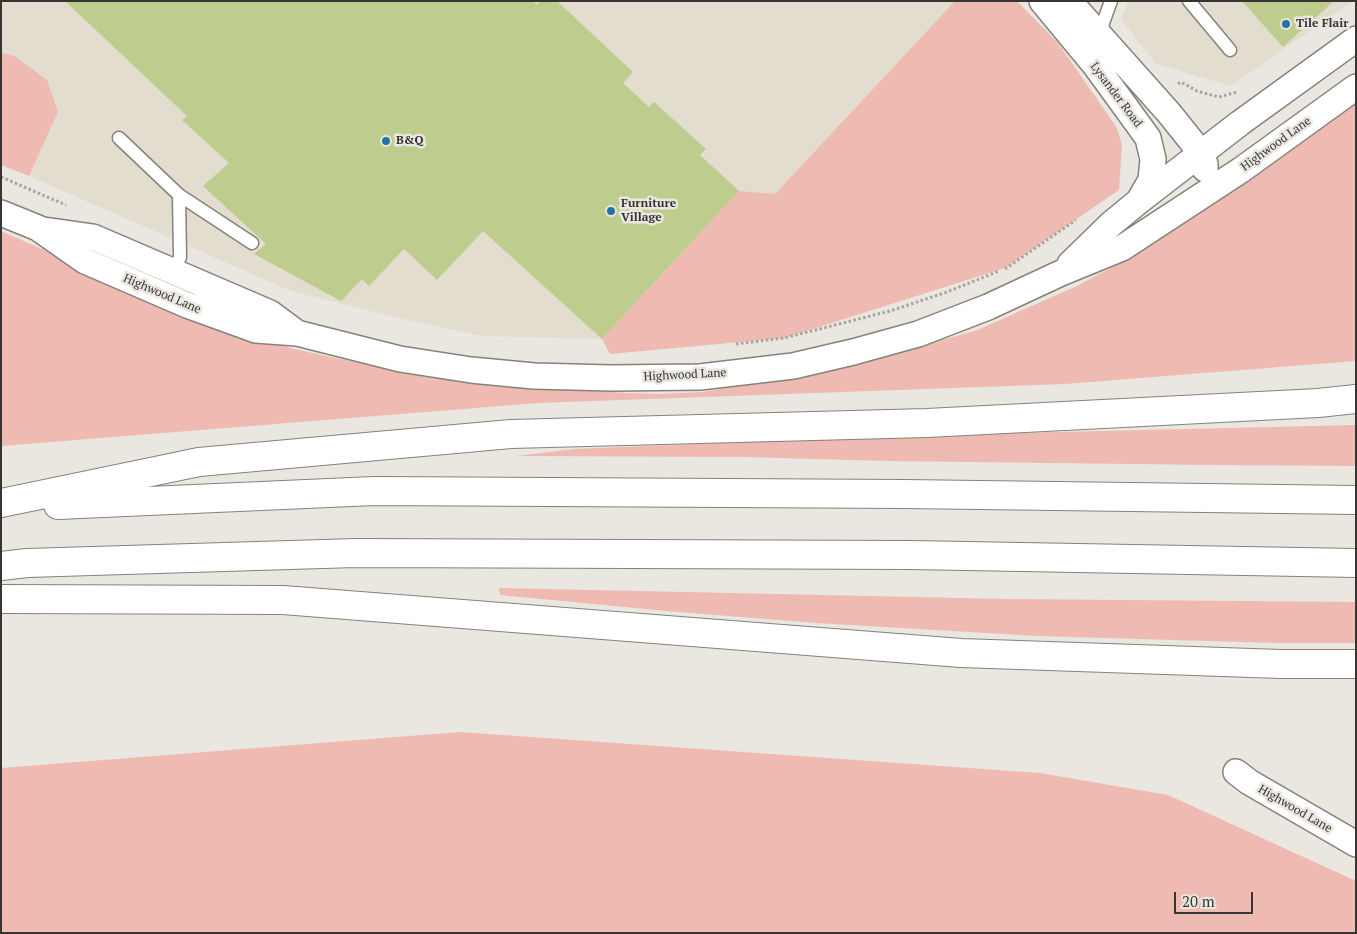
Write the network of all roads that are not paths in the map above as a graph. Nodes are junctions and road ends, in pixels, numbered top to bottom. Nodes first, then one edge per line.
1 (1042, 1) edge
2 (1069, 1) edge
3 (1111, 1) edge
4 (1188, 1) edge
5 (1101, 36) junction
6 (1356, 39) edge
7 (1230, 50) dead end
8 (1356, 87) edge
9 (1163, 107) junction
10 (1240, 123) junction
11 (119, 138) dead end
12 (1201, 153) junction
13 (179, 195) junction
14 (1139, 201) junction
15 (1195, 201) junction
16 (1, 213) edge
17 (38, 228) junction
18 (252, 243) dead end
19 (174, 272) junction
20 (1061, 273) junction
21 (297, 333) junction
22 (1356, 398) edge
23 (1356, 500) edge
24 (1, 505) edge
25 (1356, 563) edge
26 (1, 566) edge
27 (1, 599) edge
28 (283, 600) junction
29 (1, 618) edge
30 (1356, 664) edge
31 (1236, 772) dead end
32 (1356, 844) edge

1 - 14 street, Lysander Road
2 - 5 street, Lysander Road
3 - 5 lane
4 - 7 lane
5 - 9 street, Lysander Road
6 - 10 street, Highwood Lane
8 - 15 street, Highwood Lane
9 - 10 street, Highwood Lane
9 - 12 street
10 - 12 street, Highwood Lane
11 - 13 lane
12 - 14 street, Highwood Lane
12 - 15 street
13 - 18 lane
13 - 19 lane
14 - 20 street, Highwood Lane
15 - 20 street, Highwood Lane
16 - 17 street, Highwood Lane
17 - 19 street, Highwood Lane
17 - 21 street, Highwood Lane
19 - 21 street, Highwood Lane
20 - 21 street, Highwood Lane
22 - 24 highway
23 - 24 highway
25 - 26 highway
27 - 28 highway
28 - 29 highway
28 - 30 highway
31 - 32 street, Highwood Lane

